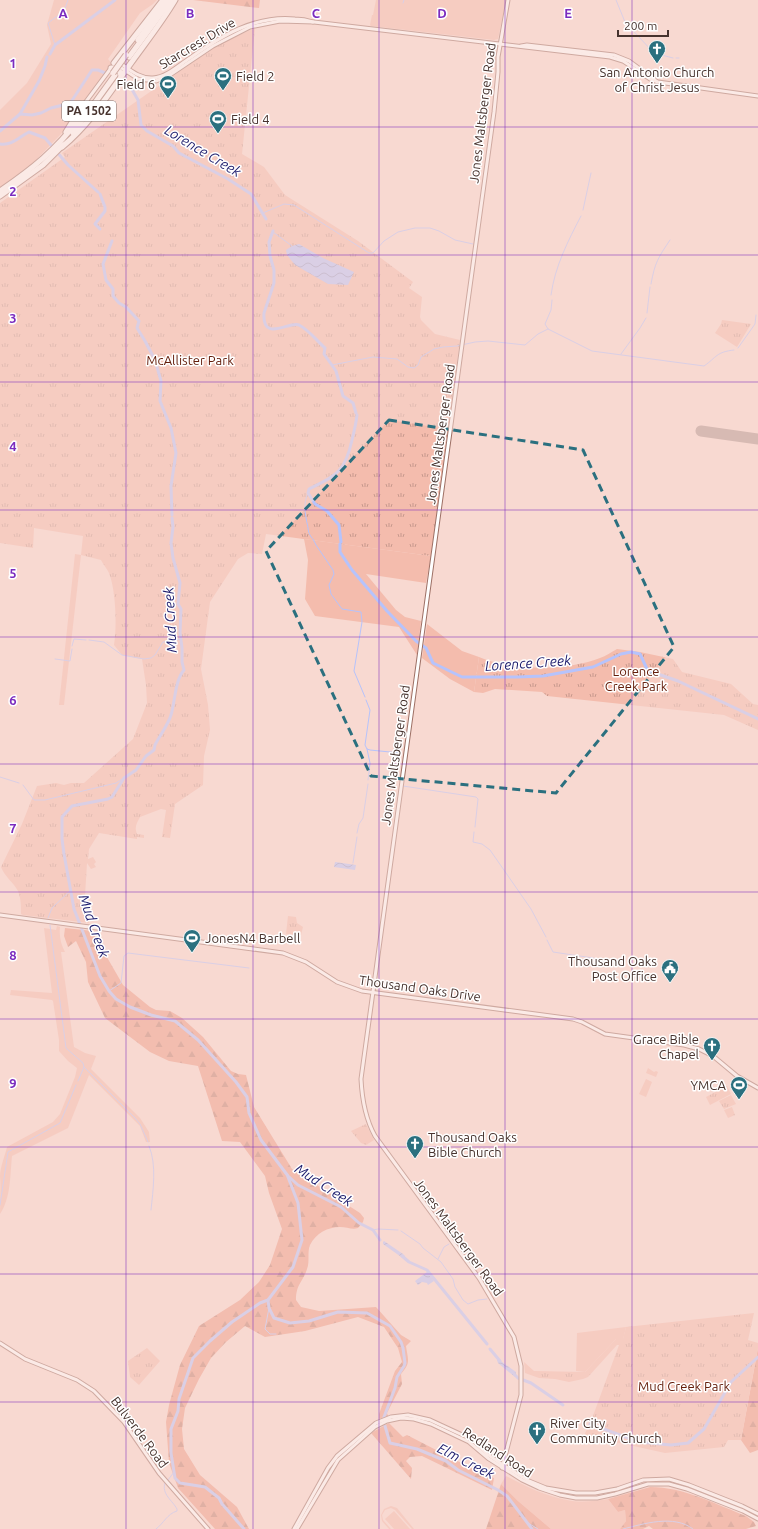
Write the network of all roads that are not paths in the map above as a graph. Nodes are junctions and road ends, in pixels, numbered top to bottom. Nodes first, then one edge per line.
1 (163, 0) edge
2 (166, 0) edge
3 (171, 0) edge
4 (175, 0) edge
5 (508, 0) edge
6 (314, 22) junction
7 (246, 26) junction
8 (237, 33) junction
9 (500, 43) junction
10 (127, 57) junction
11 (116, 62) junction
12 (177, 67) junction
13 (126, 70) junction
14 (116, 74) junction
15 (133, 74) junction
16 (166, 77) junction
17 (758, 96) edge
18 (73, 111) dead end
19 (79, 111) joint
20 (74, 118) junction
21 (64, 138) junction
22 (61, 146) junction
23 (48, 157) junction
24 (0, 192) edge
25 (0, 196) edge
26 (0, 915) edge
27 (372, 992) junction
28 (758, 1088) edge
29 (0, 1343) edge
30 (502, 1466) junction
31 (648, 1479) junction
32 (648, 1484) junction
33 (689, 1485) junction
34 (687, 1489) junction
35 (742, 1506) junction
36 (737, 1509) junction
37 (757, 1513) edge
38 (749, 1514) junction
39 (758, 1520) edge
40 (208, 1529) edge
41 (294, 1529) edge
42 (297, 1529) edge

1 - 10 highway
2 - 10 highway, PA 1502
3 - 10 highway, PA 1502
4 - 10 highway
5 - 9 main road, Jones Maltsberger Road
6 - 7 main road, Starcrest Drive
6 - 8 main road, Starcrest Drive
6 - 9 main road, Starcrest Drive
7 - 8 main road
7 - 12 main road, Starcrest Drive
8 - 16 main road, Starcrest Drive
9 - 17 main road, Starcrest Drive
9 - 27 main road, Jones Maltsberger Road
10 - 11 highway
10 - 13 highway
10 - 14 highway, PA 1502, bridge
10 - 15 main road
11 - 13 main road, Starcrest Drive
11 - 14 main road
12 - 15 main road, Starcrest Drive
12 - 16 main road
13 - 14 highway
13 - 15 main road, Starcrest Drive
14 - 15 main road
14 - 19 main road
14 - 21 highway, PA 1502
14 - 22 highway, PA 1502
15 - 16 main road, Starcrest Drive
18 - 20 highway
19 - 20 highway
20 - 21 highway
21 - 22 highway, PA 1502
22 - 23 highway, PA 1502
23 - 24 highway, PA 1502
23 - 25 highway, PA 1502
26 - 27 main road, Thousand Oaks Drive
27 - 28 main road, Thousand Oaks Drive
27 - 30 main road, Jones Maltsberger Road
29 - 40 main road, Bulverde Road
30 - 31 main road, Redland Road
30 - 32 main road, Redland Road
30 - 41 main road, Redland Road
30 - 42 main road, Redland Road
31 - 32 main road
31 - 33 main road, Redland Road
32 - 34 main road, Redland Road
33 - 34 main road
33 - 35 main road, Redland Road
34 - 36 main road, Redland Road
35 - 36 main road
35 - 37 main road, Redland Road
36 - 38 main road, Redland Road
37 - 38 main road
38 - 39 main road, Redland Road

